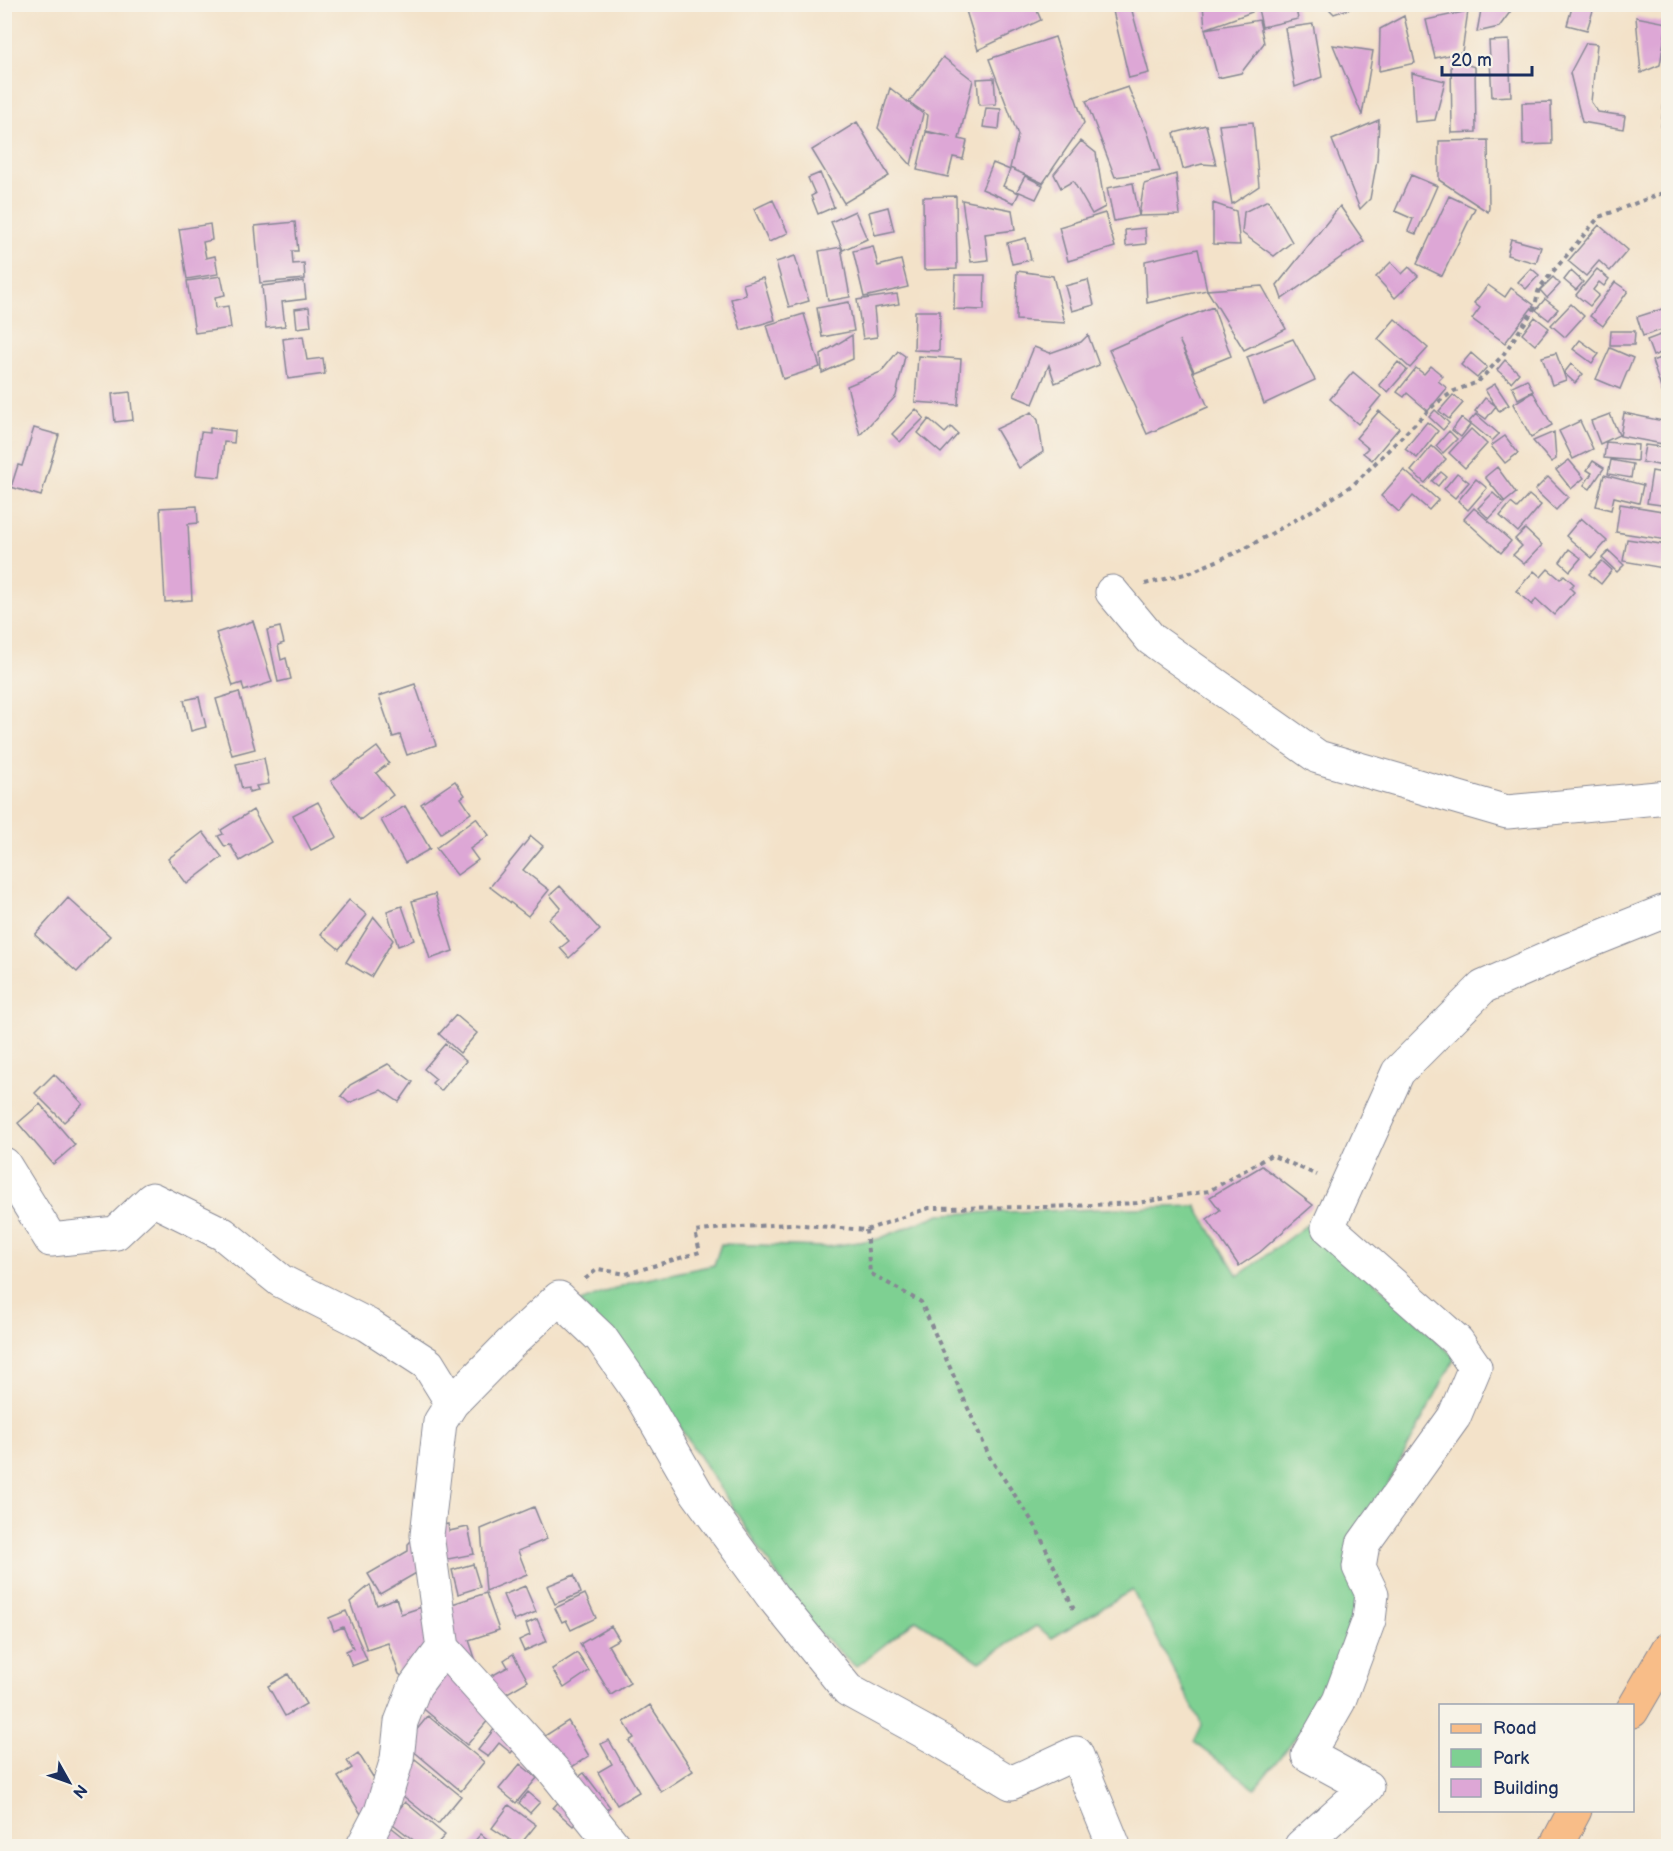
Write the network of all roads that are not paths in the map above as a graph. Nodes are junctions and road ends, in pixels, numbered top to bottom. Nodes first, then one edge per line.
1 (1112, 592) road end
2 (1668, 796) edge
3 (1668, 910) edge
4 (4, 1164) edge
5 (452, 1403) junction
6 (443, 1648) junction
7 (1668, 1649) edge
8 (1634, 1708) edge
9 (1574, 1812) edge
10 (363, 1846) edge
11 (614, 1846) edge
12 (1114, 1846) edge
13 (1301, 1846) edge
14 (1556, 1846) edge

1 - 2 street
3 - 13 street
4 - 5 street
5 - 6 street
5 - 12 street
6 - 10 street
6 - 11 street
7 - 8 main road
9 - 14 main road

